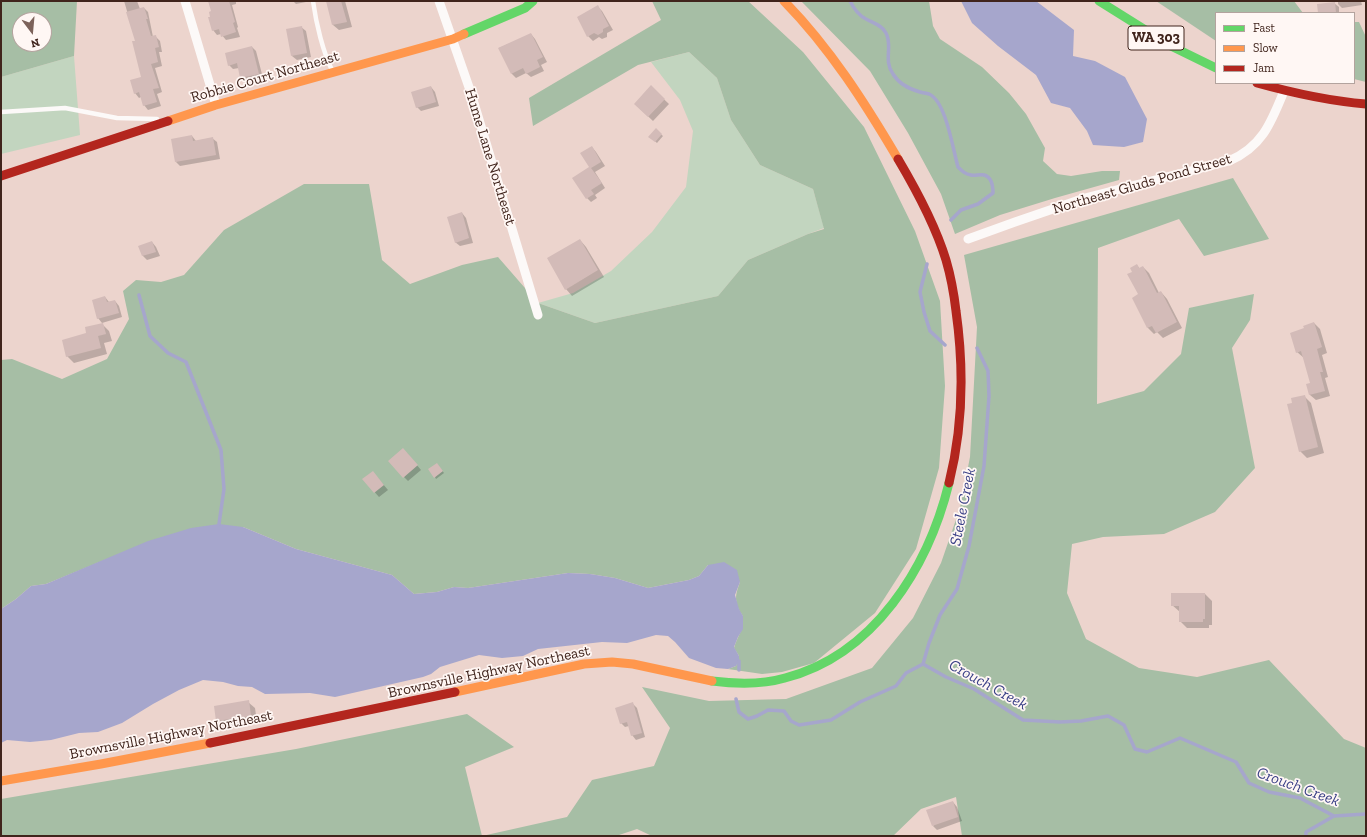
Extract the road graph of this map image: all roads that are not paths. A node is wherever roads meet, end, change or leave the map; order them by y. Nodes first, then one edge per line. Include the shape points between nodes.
1 (185, 1) edge
2 (313, 1) edge
3 (439, 1) edge
4 (533, 1) edge
5 (784, 1) edge
6 (1099, 1) edge
7 (452, 39) junction
8 (1215, 68) edge
9 (333, 72) junction
10 (1260, 84) edge
11 (1284, 91) junction
12 (1366, 104) edge
13 (216, 105) junction
14 (1, 112) edge
15 (173, 119) junction
16 (1, 176) edge
17 (968, 240) dead end
18 (538, 315) dead end
19 (1, 781) edge

1 - 13 street
2 - 9 lane via 328,63
3 - 7 street, Hume Lane Northeast
4 - 7 main road, Robbie Court Northeast via 525,8
5 - 19 main road, Brownsville Highway Northeast via 836,61 920,198 946,260 953,291 962,391 951,475 936,529 925,552 909,581 881,618 839,655 813,669 778,680 734,684 639,665 584,664 290,727
6 - 8 main road, WA 303 via 1159,41
7 - 9 main road, Robbie Court Northeast
7 - 18 street, Hume Lane Northeast via 471,93
9 - 13 main road, Robbie Court Northeast
10 - 11 main road
11 - 12 main road via 1337,102
11 - 17 street, Northeast Gluds Pond Street via 1275,115 1260,140 1250,150 1229,162 1085,198
13 - 15 main road, Robbie Court Northeast
14 - 15 lane via 65,108 117,118
15 - 16 main road, Robbie Court Northeast

